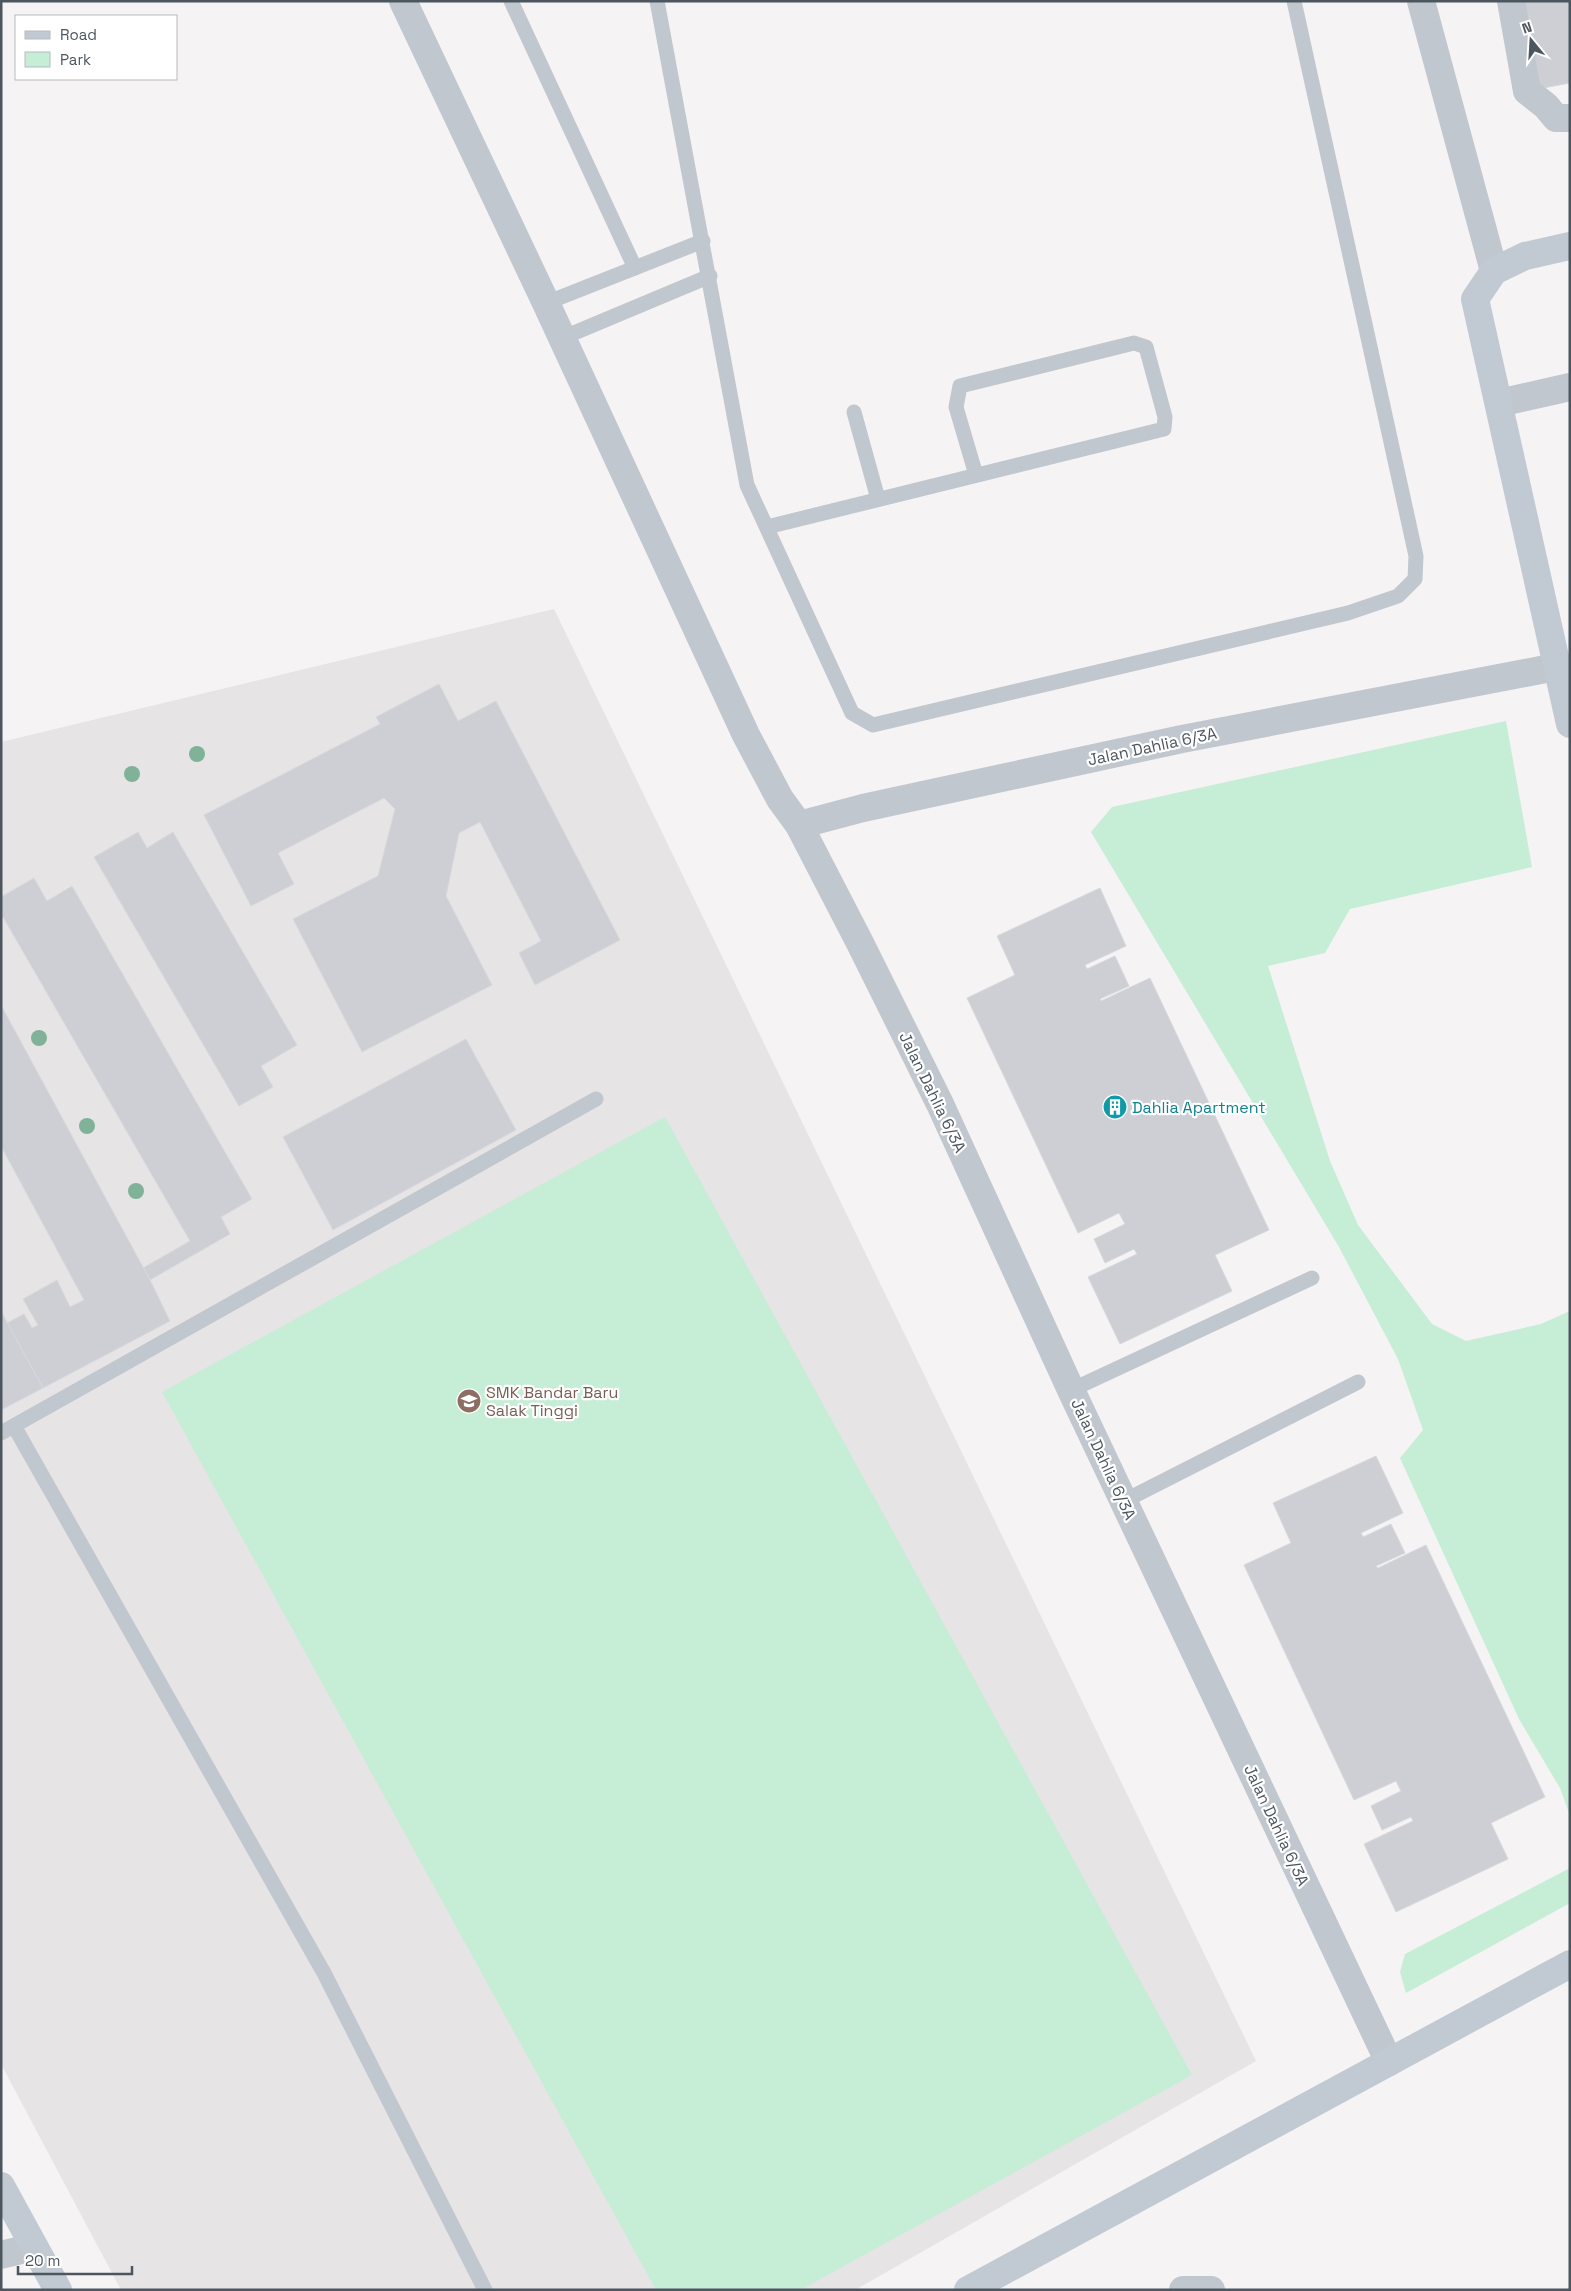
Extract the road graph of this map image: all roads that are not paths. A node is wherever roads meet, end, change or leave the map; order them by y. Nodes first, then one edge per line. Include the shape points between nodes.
1 (403, 1) edge
2 (511, 1) edge
3 (657, 1) edge
4 (1294, 1) edge
5 (1421, 1) edge
6 (1511, 1) edge
7 (1570, 118) edge
8 (703, 241) junction
9 (1570, 246) edge
10 (635, 268) junction
11 (1494, 271) junction
12 (710, 276) junction
13 (546, 303) junction
14 (562, 338) junction
15 (1570, 387) edge
16 (1499, 403) junction
17 (854, 412) dead end
18 (976, 476) junction
19 (878, 500) junction
20 (767, 527) junction
21 (1556, 667) junction
22 (1570, 724) edge
23 (799, 825) junction
24 (596, 1099) dead end
25 (1312, 1278) dead end
26 (1358, 1382) dead end
27 (1071, 1390) junction
28 (7, 1429) edge
29 (1124, 1501) junction
30 (1570, 1964) edge
31 (1389, 2062) junction
32 (1, 2186) edge
33 (34, 2247) junction
34 (1, 2255) edge
35 (58, 2290) edge
36 (485, 2290) edge
37 (968, 2290) edge
38 (1182, 2290) edge
39 (1212, 2290) edge

1 - 13 street
2 - 10 lane
3 - 8 lane
4 - 20 lane via 1416,556 1415,579 1398,596 1348,613 873,725 852,713
5 - 11 street
6 - 7 street via 1527,91 1556,118
8 - 10 lane
8 - 12 lane
9 - 11 street via 1525,256
10 - 13 lane
11 - 16 street via 1475,299
12 - 14 lane
12 - 20 lane via 747,485
13 - 14 street
14 - 23 street via 746,735 780,799
15 - 16 street
16 - 21 street
17 - 19 lane
18 - 18 lane via 1164,429 1165,418 1146,347 1134,342 960,386 956,407
18 - 19 lane
19 - 20 lane
21 - 22 street
21 - 23 street, Jalan Dahlia 6/3A via 1182,739 863,808
23 - 27 street, Jalan Dahlia 6/3A via 940,1104
24 - 28 lane
25 - 27 lane
26 - 29 lane
27 - 29 street, Jalan Dahlia 6/3A
28 - 36 lane via 324,1973
29 - 31 street, Jalan Dahlia 6/3A
30 - 31 street
31 - 37 street
32 - 33 street
33 - 34 street
33 - 35 street
38 - 39 street

